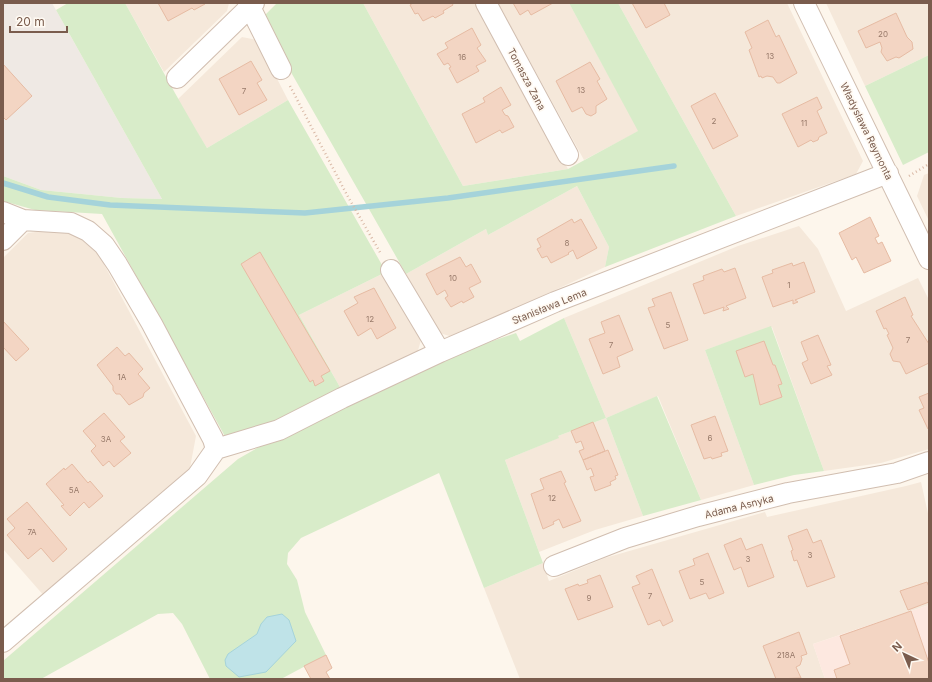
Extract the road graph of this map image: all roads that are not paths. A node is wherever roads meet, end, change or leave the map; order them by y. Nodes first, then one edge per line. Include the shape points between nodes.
1 (486, 3) edge
2 (804, 3) edge
3 (251, 4) edge
4 (281, 69) road end
5 (177, 78) dead end
6 (568, 155) dead end
7 (888, 173) junction
8 (3, 212) edge
9 (23, 220) junction
10 (3, 240) edge
11 (929, 259) edge
12 (391, 270) road end
13 (440, 352) junction
14 (216, 449) junction
15 (929, 462) edge
16 (554, 566) dead end
17 (3, 642) edge

1 - 6 street, Tomasza Zana
2 - 7 street, Władysława Reymonta
3 - 4 street
3 - 5 street
7 - 11 street, Władysława Reymonta
7 - 13 street, Stanisława Lema via 555,302
8 - 9 street
9 - 10 street
9 - 14 street via 71,223 88,231 104,245 118,264 152,324
12 - 13 street
13 - 14 street, Stanisława Lema via 279,430
14 - 17 street via 197,476
15 - 16 street, Adama Asnyka via 897,473 788,494 698,516 625,538

